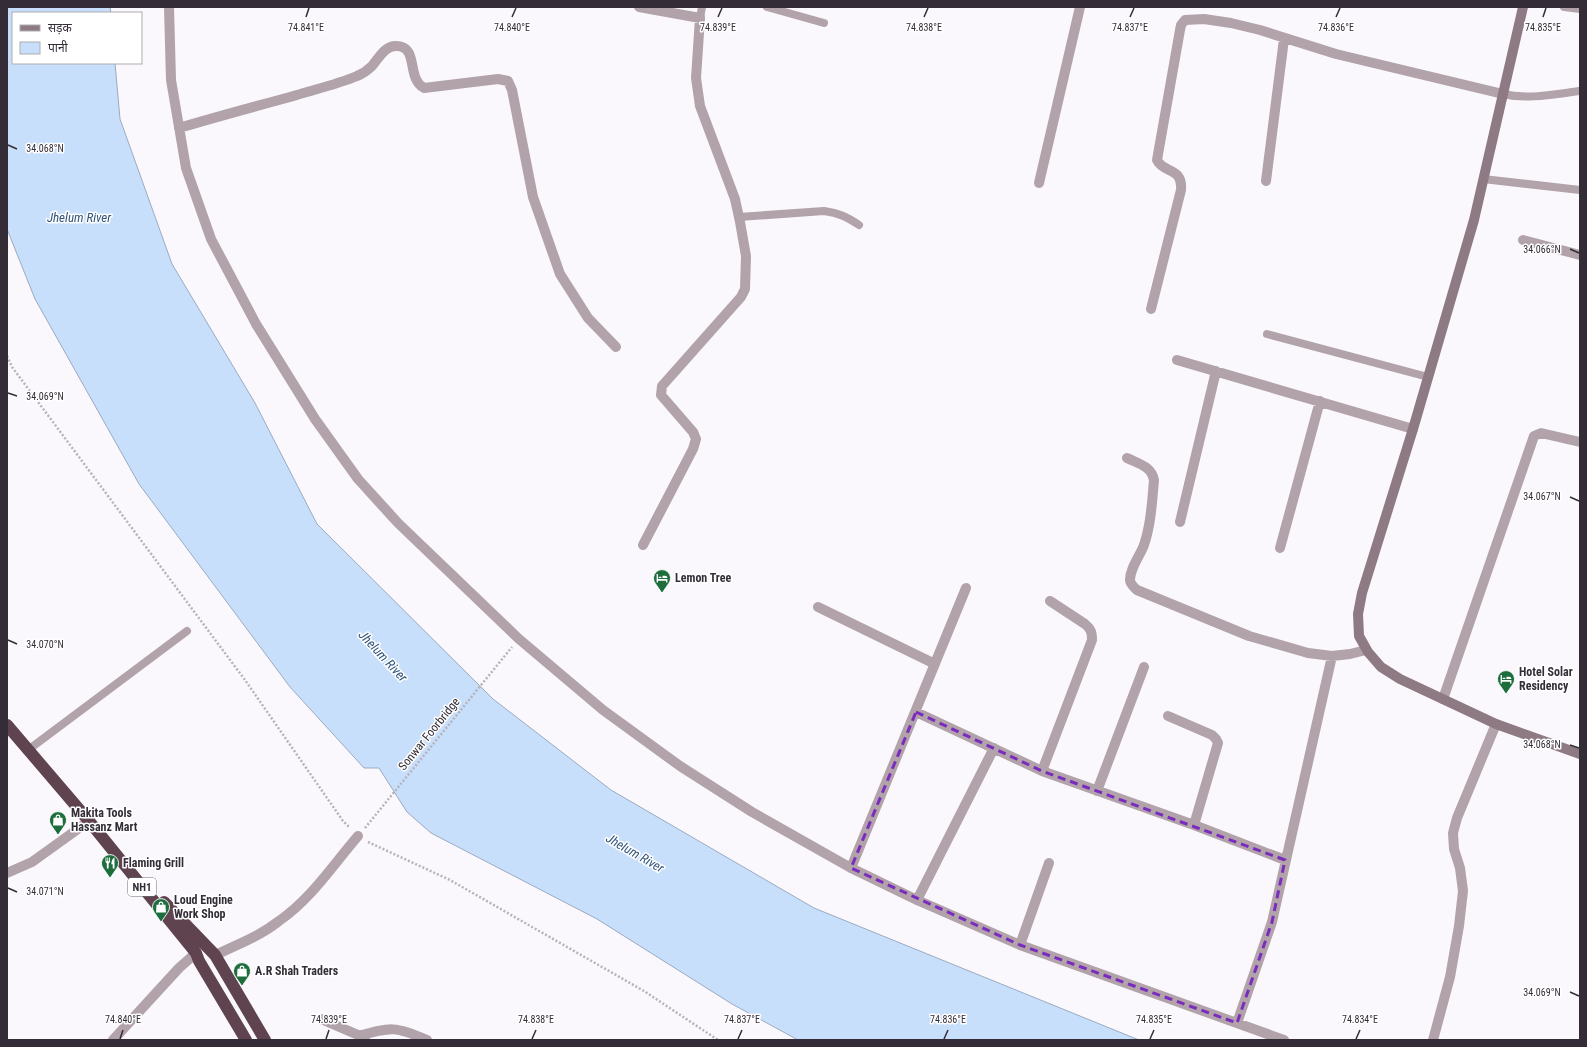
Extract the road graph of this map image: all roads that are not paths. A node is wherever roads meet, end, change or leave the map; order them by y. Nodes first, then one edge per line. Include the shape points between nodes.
1 (169, 7) edge
2 (639, 7) edge
3 (702, 7) edge
4 (766, 7) edge
5 (1080, 7) edge
6 (1523, 7) edge
7 (1564, 7) edge
8 (1580, 9) edge
9 (700, 18) junction
10 (824, 23) dead end
11 (1284, 39) junction
12 (1580, 91) edge
13 (1503, 94) junction
14 (179, 128) junction
15 (1483, 179) junction
16 (1266, 181) dead end
17 (1040, 183) dead end
18 (1580, 190) edge
19 (739, 217) junction
20 (859, 225) dead end
21 (1523, 240) dead end
22 (1580, 255) edge
23 (1151, 309) dead end
24 (1267, 334) dead end
25 (616, 347) dead end
26 (1177, 360) dead end
27 (1216, 371) junction
28 (1428, 377) junction
29 (1320, 401) junction
30 (1413, 429) junction
31 (1580, 442) edge
32 (1127, 458) dead end
33 (1180, 522) dead end
34 (643, 545) dead end
35 (1280, 548) dead end
36 (966, 588) dead end
37 (1050, 601) dead end
38 (818, 607) dead end
39 (186, 631) dead end
40 (1366, 650) junction
41 (1332, 656) junction
42 (935, 664) junction
43 (1144, 667) dead end
44 (1443, 699) junction
45 (916, 712) junction
46 (1168, 716) dead end
47 (1496, 724) junction
48 (7, 725) edge
49 (994, 748) junction
50 (28, 750) junction
51 (1580, 754) edge
52 (1042, 771) junction
53 (1097, 791) junction
54 (89, 821) junction
55 (1194, 825) junction
56 (358, 836) road end
57 (1285, 860) junction
58 (1049, 863) dead end
59 (851, 868) junction
60 (7, 873) edge
61 (917, 900) junction
62 (1020, 945) junction
63 (196, 953) junction
64 (215, 956) junction
65 (321, 1019) dead end
66 (1237, 1023) junction
67 (358, 1036) junction
68 (113, 1040) edge
69 (246, 1040) edge
70 (265, 1040) edge
71 (368, 1040) edge
72 (427, 1040) edge
73 (1284, 1040) edge
74 (1433, 1040) edge

1 - 14 street via 170,80
2 - 9 street
3 - 9 lane
4 - 10 lane
5 - 17 street
6 - 13 main road
7 - 8 lane
9 - 19 street via 696,78 700,106
11 - 13 street
11 - 16 street
11 - 23 street via 1231,23 1192,19 1184,20 1181,24 1157,160 1159,164 1179,176 1181,184
12 - 13 lane via 1527,96
13 - 15 main road
14 - 25 street via 357,76 371,67 385,50 391,47 398,46 410,54 416,80 424,88 498,79 508,81 534,197 560,274 588,318
14 - 59 street via 186,168 211,239 256,324 315,419 358,479 404,529 519,639 603,710 680,766 752,812
15 - 18 lane
15 - 28 main road via 1474,220
19 - 20 lane via 824,211 848,217
19 - 34 street via 746,256 744,289 741,297 660,390 662,397 696,438 693,449
21 - 22 street
24 - 28 lane
26 - 27 street
27 - 29 street
27 - 33 street
28 - 30 main road
29 - 30 street
29 - 35 street
30 - 40 main road via 1362,594 1358,614 1359,636
31 - 44 street via 1541,433 1534,436
32 - 41 street via 1150,469 1154,480 1149,526 1130,580 1132,586 1249,636 1308,653
36 - 42 street
37 - 52 street via 1090,628 1092,640
38 - 42 street
39 - 50 lane
40 - 41 street
40 - 44 main road via 1381,667
41 - 57 street
42 - 45 street
43 - 53 street
44 - 47 main road
45 - 49 street
45 - 59 street
46 - 55 street via 1212,736 1218,743
47 - 51 main road
47 - 74 street via 1453,833 1463,891 1461,912 1450,977
48 - 50 highway, NH1
49 - 52 street
49 - 61 street
50 - 54 highway, NH1
52 - 53 street
53 - 55 street
54 - 60 street via 32,862
54 - 63 highway, NH1
54 - 64 highway, NH1
55 - 57 street
56 - 64 street via 305,899 279,921
57 - 66 street via 1272,922
58 - 62 street
59 - 61 street
61 - 62 street
62 - 66 street
63 - 68 street via 169,978
63 - 69 highway, NH1
64 - 70 highway, NH1
65 - 67 street
66 - 73 street
67 - 71 street
67 - 72 street via 383,1029 397,1029

